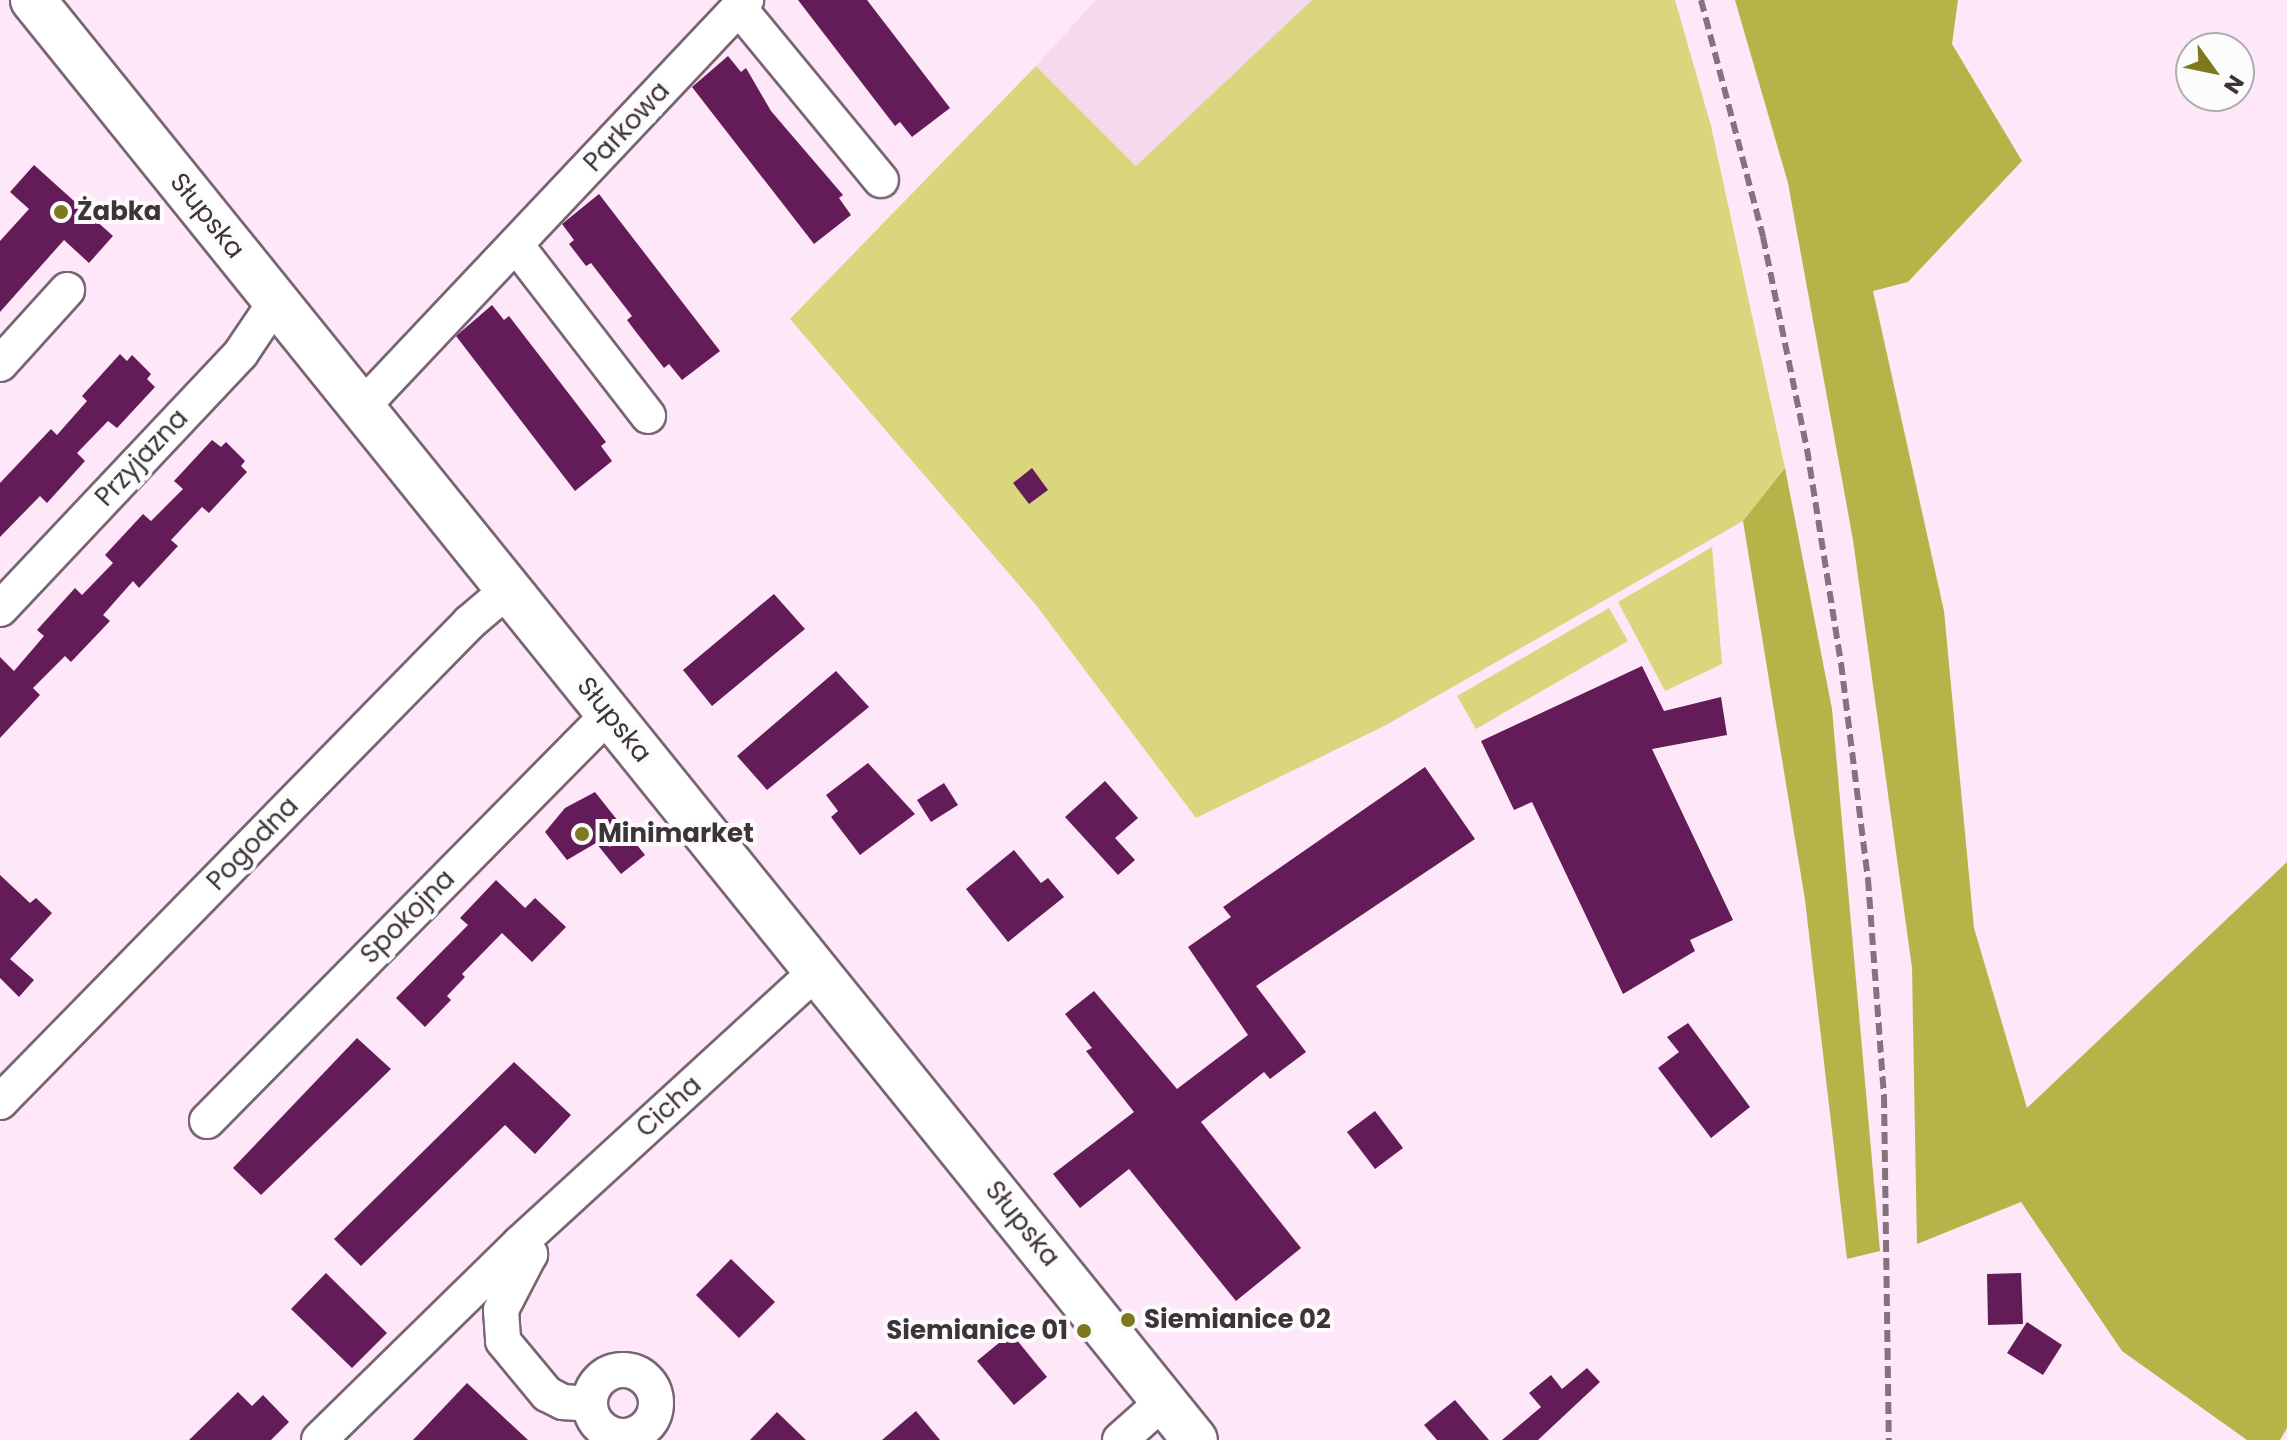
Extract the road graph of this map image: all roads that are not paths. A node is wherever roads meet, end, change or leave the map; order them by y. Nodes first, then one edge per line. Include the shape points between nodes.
1 (33, 0) edge
2 (742, 4) edge
3 (881, 180) dead end
4 (516, 245) junction
5 (67, 290) dead end
6 (276, 301) junction
7 (0, 364) edge
8 (362, 407) junction
9 (648, 416) dead end
10 (509, 589) junction
11 (0, 609) edge
12 (609, 714) junction
13 (817, 971) junction
14 (0, 1102) edge
15 (207, 1121) dead end
16 (520, 1243) junction
17 (1164, 1401) junction
18 (590, 1404) dead end
19 (319, 1440) edge
20 (1120, 1440) edge
21 (1195, 1440) edge

1 - 6 main road, Słupska
2 - 3 street, Parkowa
2 - 4 street, Parkowa
4 - 8 street, Parkowa
4 - 9 street
5 - 7 street
6 - 8 main road, Słupska
6 - 11 street, Przyjazna via 241,353
8 - 10 main road, Słupska
10 - 12 main road, Słupska
10 - 14 street, Pogodna via 470,622
12 - 13 main road, Słupska
12 - 15 street, Spokojna
13 - 16 street, Cicha
13 - 17 main road, Słupska
16 - 18 street via 530,1254 501,1310 503,1341 547,1394
16 - 19 street, Cicha
17 - 20 street
17 - 21 main road, Słupska

